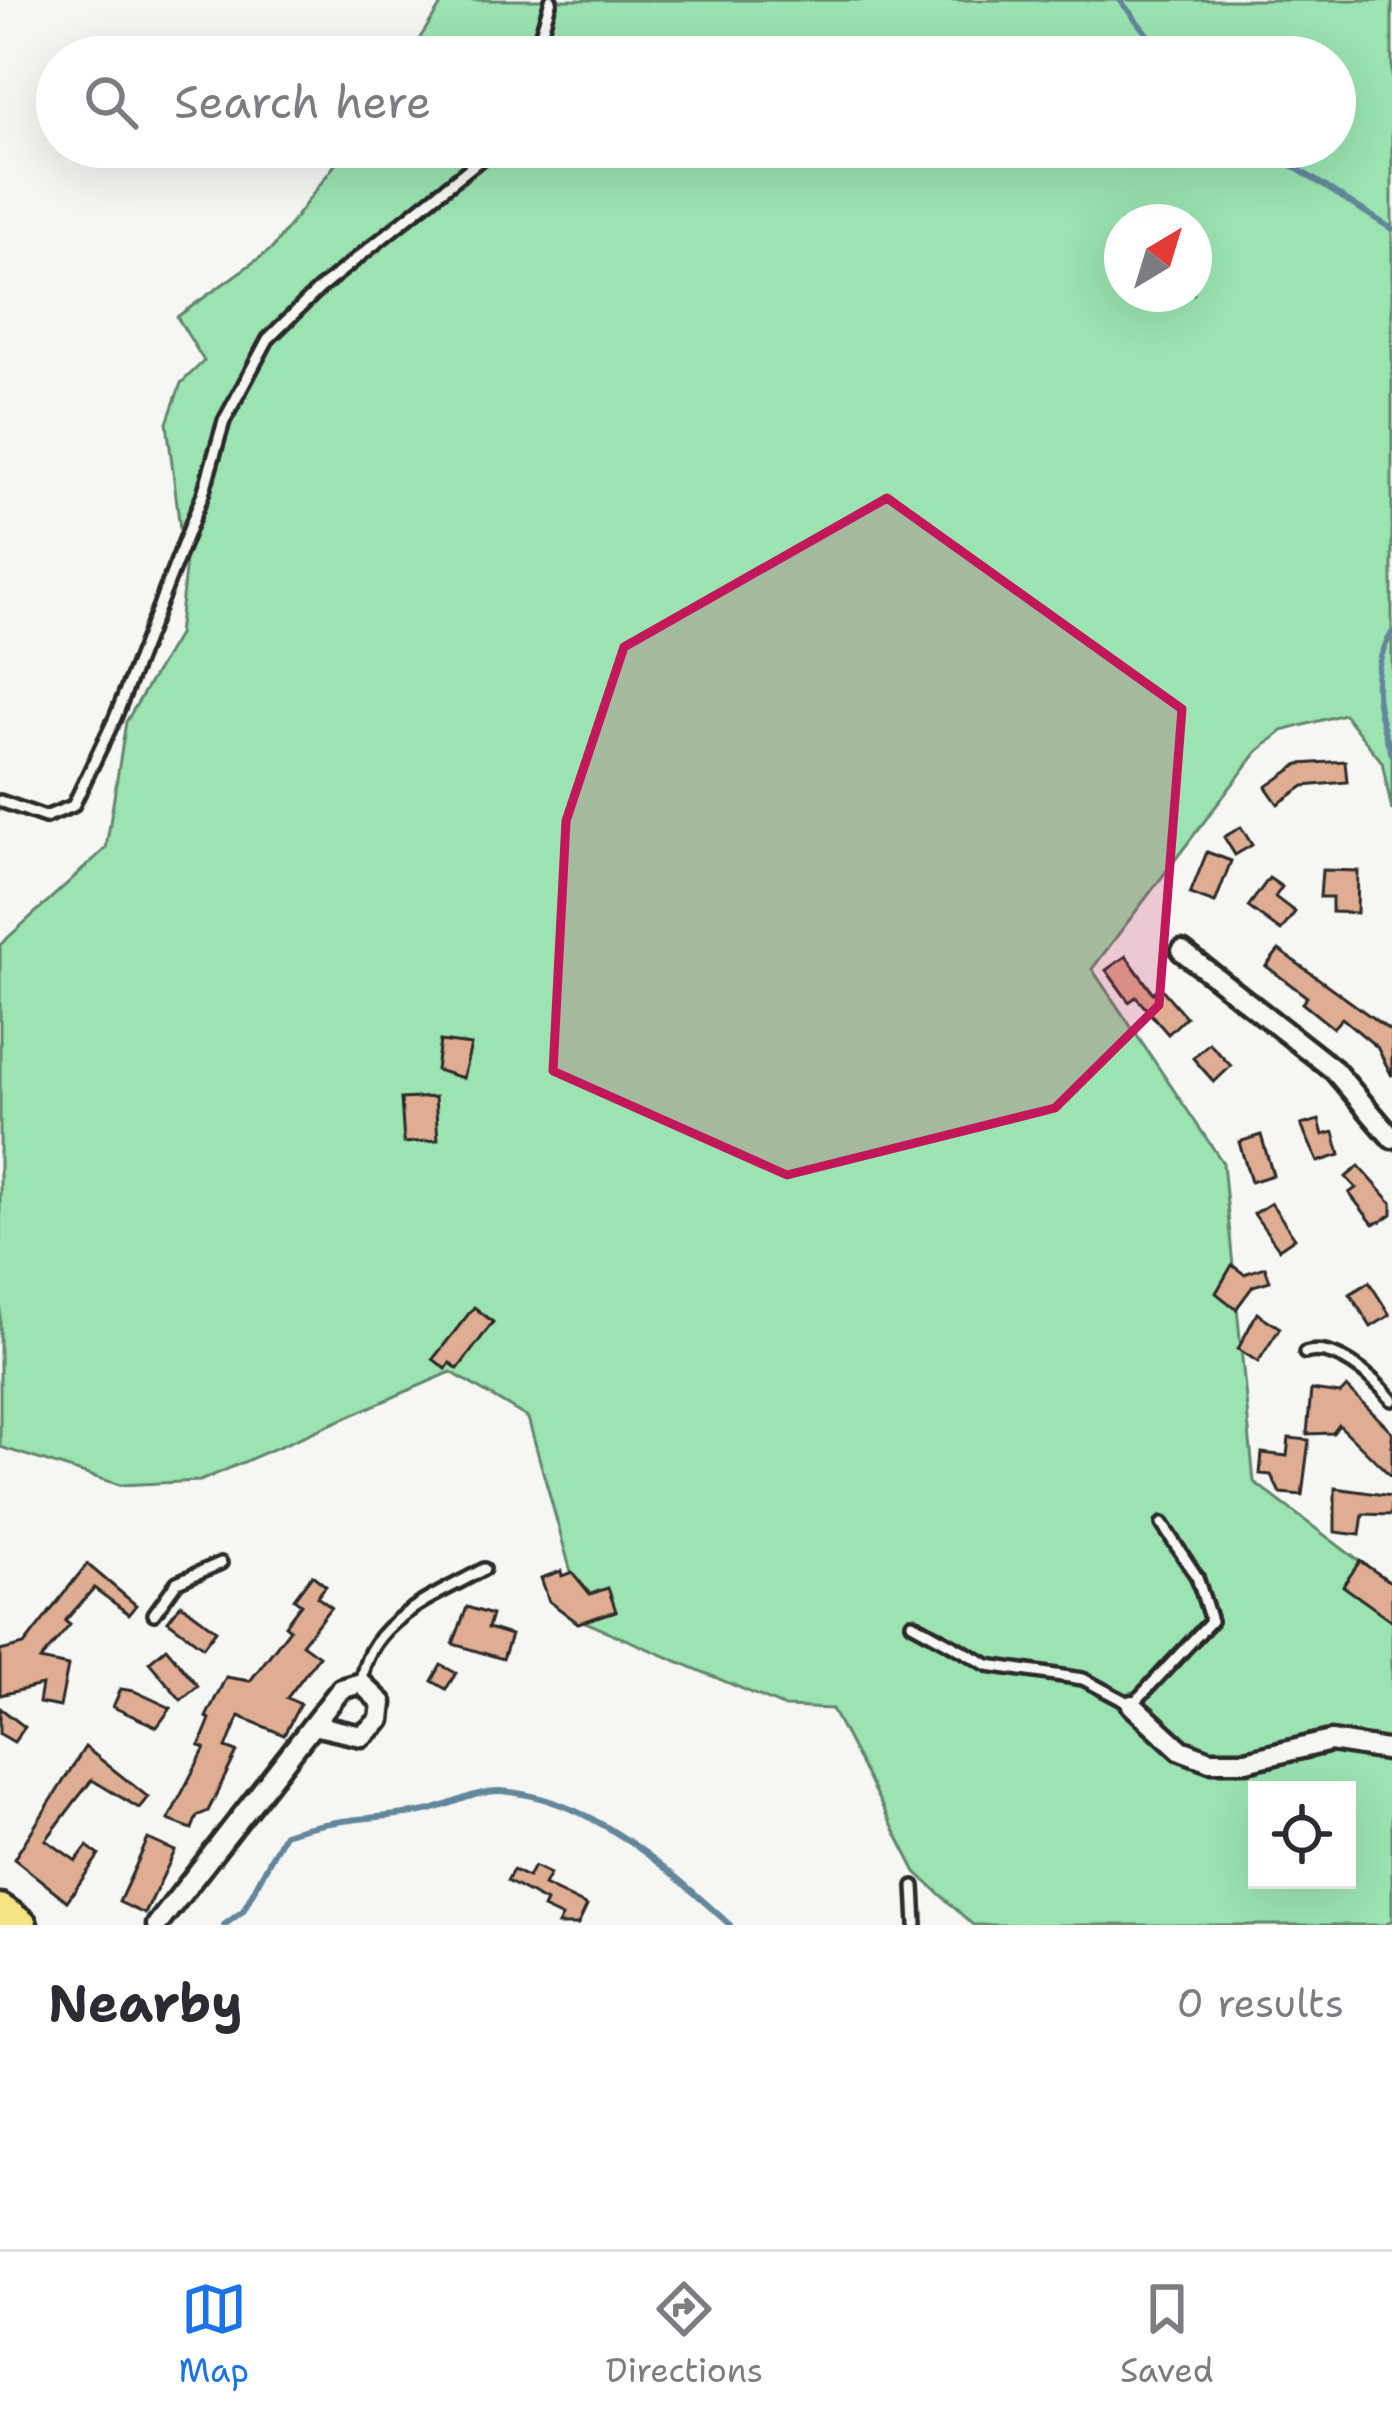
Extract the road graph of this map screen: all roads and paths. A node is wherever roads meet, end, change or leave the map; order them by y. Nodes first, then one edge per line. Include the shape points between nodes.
1 (551, 0) edge
2 (540, 36) edge
3 (470, 168) edge
4 (0, 801) edge
5 (1182, 951) dead end
6 (1392, 1138) edge
7 (1305, 1353) dead end
8 (1392, 1400) edge
9 (1162, 1524) dead end
10 (221, 1562) dead end
11 (484, 1569) dead end
12 (154, 1614) dead end
13 (913, 1624) dead end
14 (361, 1683) junction
15 (1132, 1706) junction
16 (313, 1725) junction
17 (1392, 1751) edge
18 (914, 1886) dead end
19 (0, 1910) edge
20 (21, 1925) edge
21 (157, 1925) edge
22 (916, 1925) edge

1 - 2 lane
3 - 4 lane via 268,339 224,421 203,494 73,806 45,817
5 - 6 street via 1334,1070
7 - 8 lane via 1324,1350
9 - 15 lane via 1197,1577 1211,1621
10 - 12 lane via 177,1582
11 - 14 lane via 374,1641
13 - 15 lane via 988,1665 1083,1678
14 - 16 street via 340,1689
14 - 16 street via 382,1703 373,1730 349,1737
15 - 17 street via 1181,1750 1210,1761 1331,1741
16 - 21 street
18 - 22 lane
19 - 20 main road

